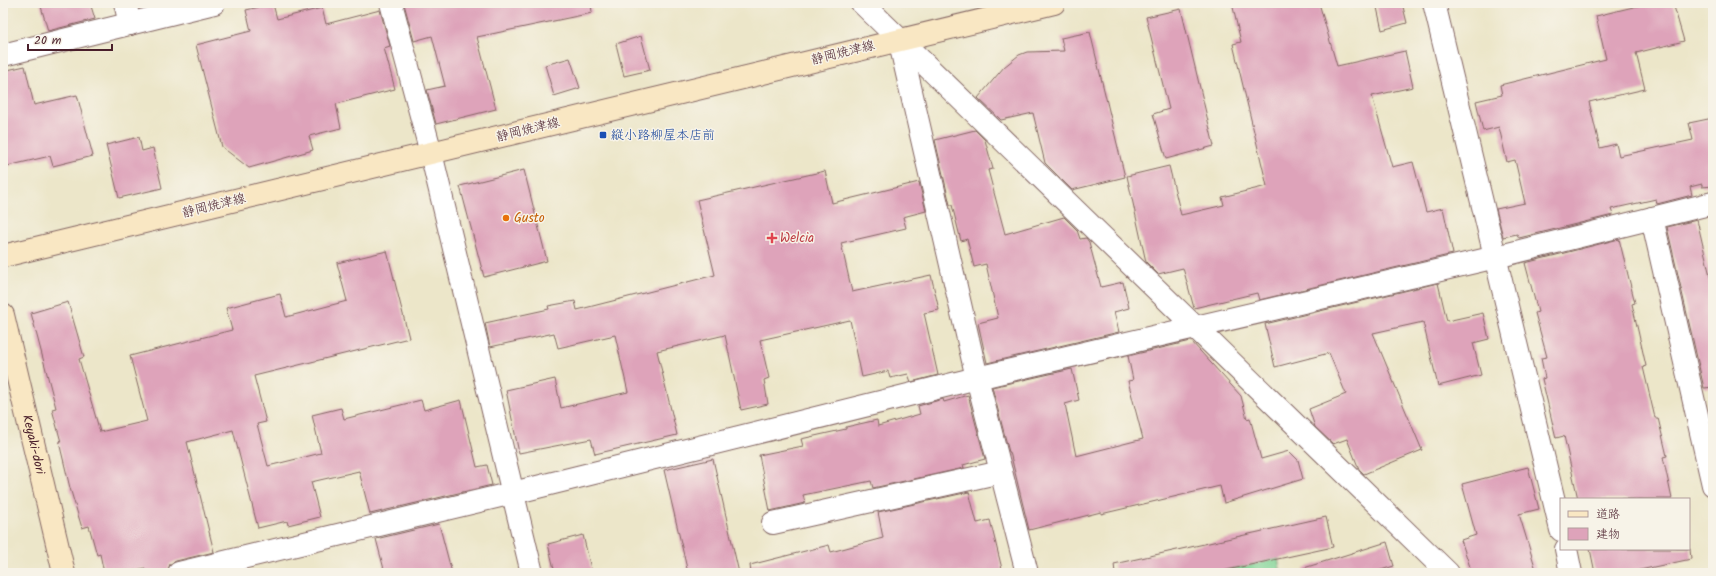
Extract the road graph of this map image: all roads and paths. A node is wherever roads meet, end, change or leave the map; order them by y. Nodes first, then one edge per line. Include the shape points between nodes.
1 (125, 3) edge
2 (214, 3) edge
3 (391, 3) edge
4 (862, 3) edge
5 (1054, 3) edge
6 (1434, 3) edge
7 (130, 24) junction
8 (899, 39) junction
9 (3, 55) edge
10 (431, 153) junction
11 (1713, 203) edge
12 (1652, 218) junction
13 (3, 256) edge
14 (1496, 257) junction
15 (3, 315) edge
16 (1194, 327) junction
17 (977, 378) junction
18 (1001, 472) junction
19 (1713, 485) edge
20 (513, 493) junction
21 (773, 523) dead end
22 (1560, 526) edge
23 (1566, 550) edge
24 (64, 573) edge
25 (179, 573) edge
26 (532, 573) edge
27 (1027, 573) edge
28 (1448, 573) edge
29 (1571, 573) edge

1 - 7 street
2 - 7 street
3 - 10 street
4 - 8 street
5 - 8 main road, 静岡焼津線
6 - 14 street
7 - 9 street
8 - 10 main road, 静岡焼津線
8 - 16 street
8 - 17 street
10 - 13 main road, 静岡焼津線
10 - 20 street
11 - 12 street
12 - 14 street
12 - 19 street
14 - 16 street
14 - 22 street
15 - 24 main road, Keyaki-dori
16 - 17 street
16 - 28 street
17 - 18 street
17 - 20 street
18 - 21 street
18 - 27 street
20 - 25 street
20 - 26 street
23 - 29 street

